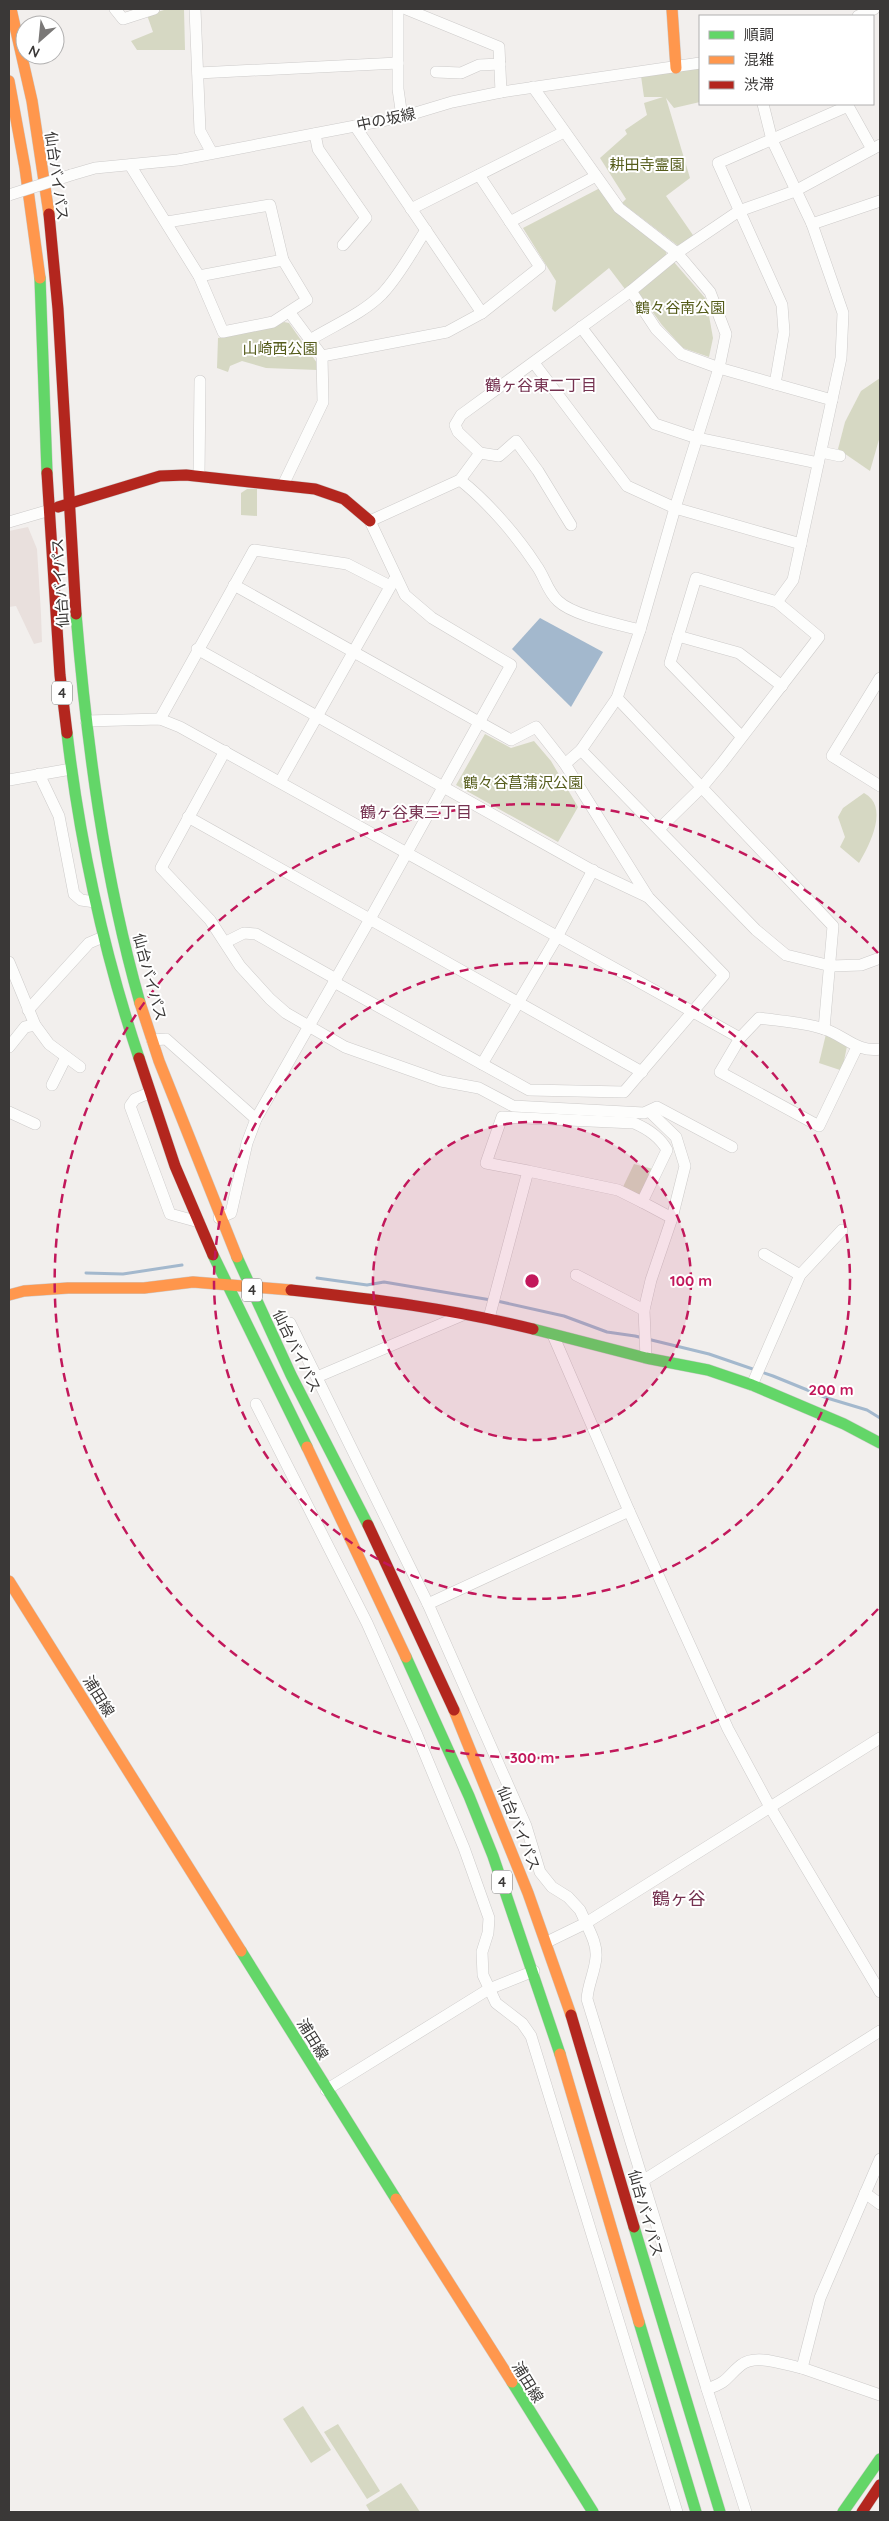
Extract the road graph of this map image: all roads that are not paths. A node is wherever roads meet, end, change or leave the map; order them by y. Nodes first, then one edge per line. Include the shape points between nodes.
1 (10, 9) edge
2 (115, 9) edge
3 (154, 9) edge
4 (196, 9) edge
5 (398, 9) edge
6 (406, 9) edge
7 (672, 9) edge
8 (874, 9) edge
9 (860, 15) edge
10 (398, 62) junction
11 (699, 63) edge
12 (500, 64) junction
13 (676, 68) junction
14 (436, 72) dead end
15 (198, 73) junction
16 (9, 81) edge
17 (533, 88) junction
18 (500, 92) junction
19 (763, 105) edge
20 (402, 117) junction
21 (355, 126) junction
22 (564, 132) junction
23 (315, 134) junction
24 (772, 140) junction
25 (876, 147) edge
26 (212, 154) junction
27 (130, 165) junction
28 (479, 175) junction
29 (596, 176) junction
30 (795, 191) junction
31 (9, 196) edge
32 (880, 200) edge
33 (411, 209) junction
34 (739, 211) junction
35 (167, 222) junction
36 (510, 222) junction
37 (812, 224) junction
38 (426, 230) junction
39 (343, 245) dead end
40 (677, 252) junction
41 (283, 260) junction
42 (199, 276) junction
43 (631, 291) junction
44 (290, 313) junction
45 (482, 313) junction
46 (581, 327) junction
47 (310, 340) junction
48 (322, 356) junction
49 (534, 363) junction
50 (719, 368) junction
51 (200, 381) dead end
52 (775, 384) junction
53 (832, 400) junction
54 (697, 438) junction
55 (480, 453) junction
56 (840, 456) dead end
57 (820, 458) junction
58 (199, 476) junction
59 (460, 480) junction
60 (284, 484) junction
61 (70, 502) junction
62 (675, 508) junction
63 (50, 510) junction
64 (370, 521) junction
65 (9, 522) edge
66 (570, 524) dead end
67 (801, 544) junction
68 (394, 581) junction
69 (234, 585) junction
70 (777, 602) junction
71 (640, 630) junction
72 (678, 636) junction
73 (197, 649) junction
74 (354, 652) junction
75 (880, 678) edge
76 (782, 686) junction
77 (617, 698) junction
78 (318, 716) junction
79 (160, 719) junction
80 (86, 721) junction
81 (479, 722) junction
82 (742, 737) junction
83 (581, 750) junction
84 (225, 751) junction
85 (564, 764) junction
86 (71, 768) junction
87 (39, 774) junction
88 (9, 780) edge
89 (280, 782) junction
90 (444, 786) junction
91 (703, 786) junction
92 (880, 786) edge
93 (188, 817) junction
94 (660, 828) junction
95 (407, 852) junction
96 (593, 870) junction
97 (648, 897) junction
98 (95, 902) junction
99 (370, 919) junction
100 (103, 937) junction
101 (557, 937) junction
102 (226, 942) junction
103 (880, 958) edge
104 (9, 962) edge
105 (831, 966) junction
106 (335, 980) junction
107 (12, 984) edge
108 (517, 1002) junction
109 (28, 1010) junction
110 (693, 1013) junction
111 (35, 1025) junction
112 (309, 1026) junction
113 (824, 1029) junction
114 (740, 1038) junction
115 (152, 1040) junction
116 (9, 1047) edge
117 (857, 1047) junction
118 (880, 1049) edge
119 (66, 1057) junction
120 (482, 1064) junction
121 (80, 1067) dead end
122 (642, 1072) junction
123 (52, 1085) dead end
124 (149, 1093) junction
125 (9, 1112) edge
126 (650, 1112) junction
127 (30, 1119) dead end
128 (256, 1119) junction
129 (732, 1147) dead end
130 (528, 1171) junction
131 (642, 1202) junction
132 (219, 1218) junction
133 (672, 1218) junction
134 (199, 1222) junction
135 (842, 1230) dead end
136 (764, 1254) dead end
137 (576, 1275) dead end
138 (800, 1275) junction
139 (226, 1283) junction
140 (250, 1285) junction
141 (9, 1295) edge
142 (644, 1310) junction
143 (467, 1314) junction
144 (489, 1318) junction
145 (290, 1324) dead end
146 (553, 1335) junction
147 (646, 1358) junction
148 (756, 1376) junction
149 (317, 1377) junction
150 (256, 1404) dead end
151 (880, 1443) edge
152 (629, 1511) junction
153 (398, 1540) junction
154 (379, 1548) junction
155 (9, 1582) edge
156 (428, 1604) junction
157 (880, 1738) edge
158 (770, 1807) junction
159 (586, 1923) junction
160 (547, 1942) junction
161 (534, 1971) junction
162 (489, 1989) junction
163 (880, 1992) edge
164 (880, 2032) edge
165 (326, 2090) junction
166 (880, 2159) edge
167 (644, 2180) junction
168 (865, 2193) junction
169 (880, 2204) edge
170 (802, 2368) junction
171 (707, 2389) junction
172 (880, 2395) edge
173 (880, 2459) edge
174 (880, 2484) edge
175 (593, 2512) edge
176 (677, 2512) edge
177 (696, 2512) edge
178 (720, 2512) edge
179 (746, 2512) edge
180 (843, 2512) edge
181 (862, 2512) edge

1 - 61 main road, 仙台バイパス / 4 via 32,102 47,202
2 - 3 street via 123,19
4 - 15 street
5 - 10 street
6 - 12 street via 499,47
7 - 13 main road
8 - 9 street
10 - 15 street
10 - 20 street
11 - 13 street, 中の坂線
12 - 14 street via 479,65 461,73
12 - 18 street
13 - 17 street, 中の坂線
15 - 26 street via 200,132
16 - 63 main road, 仙台バイパス / 4 via 40,280
17 - 18 street, 中の坂線
17 - 22 street
18 - 20 street, 中の坂線
19 - 24 street
20 - 21 street, 中の坂線
21 - 23 street, 中の坂線
21 - 33 street
22 - 28 street
22 - 29 street
23 - 26 street, 中の坂線
23 - 39 street via 318,149 366,218
24 - 25 street via 848,106
24 - 30 street
24 - 34 street via 718,163
25 - 30 street
26 - 27 street, 中の坂線
27 - 31 street, 中の坂線, bridge via 95,168
27 - 35 street
28 - 33 street
28 - 36 street
29 - 36 street
29 - 40 street via 619,208
30 - 34 street
30 - 37 street
32 - 37 street
33 - 38 street
34 - 40 street
34 - 52 street via 782,305 784,332
35 - 41 street via 270,205
35 - 42 street
36 - 45 street via 540,267
37 - 53 street via 843,313 841,358
38 - 45 street
38 - 47 street via 394,280 381,294 366,307
40 - 43 street
40 - 50 street via 710,292 726,334
41 - 42 street
41 - 44 street via 307,300
42 - 44 street via 223,332 274,322
43 - 46 street
43 - 50 street via 656,329 681,354
44 - 47 street
45 - 48 street via 447,332
46 - 49 street
46 - 54 street via 655,424
47 - 48 street
48 - 60 street via 323,402
49 - 55 street via 461,415 456,425 458,432
49 - 62 street via 628,486
50 - 52 street
50 - 54 street
51 - 58 street
52 - 53 street
53 - 57 street
54 - 57 street
54 - 62 street
55 - 59 street
55 - 66 street via 499,456 516,440
56 - 57 street
57 - 67 street
58 - 60 main road
58 - 61 main road via 160,476
59 - 64 street
59 - 71 street via 479,495 537,566 549,592 559,602 577,611
60 - 64 main road via 315,488 344,499
61 - 63 main road
61 - 80 main road, 仙台バイパス / 4
62 - 67 street
62 - 71 street
63 - 65 street
63 - 86 main road, 仙台バイパス / 4 via 60,675
64 - 68 street
67 - 70 street via 793,580
68 - 69 street via 347,564 254,550
68 - 74 street
68 - 81 street via 432,618 511,665
69 - 73 street
69 - 74 street
70 - 72 street via 696,578
70 - 76 street via 819,637
71 - 77 street
72 - 76 street via 740,653
72 - 82 street via 670,663
73 - 78 street
73 - 79 street
74 - 78 street
74 - 81 street
75 - 92 street via 832,756
76 - 82 street
77 - 83 street
77 - 91 street
78 - 89 street
78 - 90 street
79 - 80 street
79 - 84 street via 180,726
80 - 115 main road, 仙台バイパス / 4 via 109,866 139,1003
81 - 85 street via 511,740 536,727
81 - 90 street
82 - 91 street
83 - 85 street
83 - 94 street
84 - 89 street
84 - 93 street
85 - 97 street
86 - 87 street
86 - 98 main road, 仙台バイパス / 4
87 - 88 street
87 - 98 street via 59,816 74,894 81,900
89 - 95 street
90 - 95 street
90 - 96 street
91 - 94 street
91 - 105 street via 833,926
93 - 99 street
93 - 102 street via 161,868
94 - 105 street via 756,930 786,955
95 - 99 street
95 - 101 street
96 - 97 street
96 - 101 street
97 - 110 street via 724,975
98 - 100 main road, 仙台バイパス / 4
99 - 106 street
99 - 108 street
100 - 109 street via 89,943
100 - 124 main road, 仙台バイパス / 4
101 - 108 street
101 - 110 street
102 - 106 street via 244,933 256,934
102 - 112 street via 240,966 270,998 286,1013
103 - 105 street via 861,966
104 - 107 street
105 - 113 street
106 - 112 street
106 - 120 street
107 - 109 street
108 - 120 street
108 - 122 street
109 - 111 street
110 - 114 street
110 - 122 street
111 - 116 street via 25,1026
111 - 119 street via 49,1044
112 - 126 street via 345,1047 441,1081 479,1088 513,1106
112 - 128 street
113 - 114 street via 759,1018
113 - 117 street
114 - 117 street via 720,1072 819,1126
115 - 128 street via 166,1039
115 - 132 main road, 仙台バイパス / 4
117 - 118 street
119 - 121 street
119 - 123 street
120 - 122 street via 529,1090 624,1092
124 - 134 main road, 仙台バイパス / 4
124 - 134 street via 135,1099 130,1106 170,1214
125 - 127 street
126 - 129 street via 657,1107
126 - 133 street via 676,1137 685,1166
128 - 132 street via 231,1213
130 - 131 street via 618,1190
130 - 131 street via 486,1163 502,1117 634,1123 663,1142 666,1150
130 - 144 street
131 - 133 street
132 - 140 main road, 仙台バイパス / 4
133 - 142 street
134 - 139 main road, 仙台バイパス / 4
135 - 138 street
136 - 138 street
137 - 142 street via 593,1290
138 - 148 street
139 - 140 main road
139 - 141 main road via 68,1288
139 - 161 main road, 仙台バイパス / 4 via 364,1567 469,1796
140 - 143 main road via 397,1302
140 - 154 main road, 仙台バイパス / 4
142 - 147 street
143 - 144 main road
143 - 149 street
144 - 146 main road
145 - 149 street
146 - 147 main road
146 - 152 street
147 - 148 main road
148 - 151 main road
149 - 153 street
150 - 162 street via 367,1623 464,1848 489,1918 481,1965
152 - 156 street
152 - 158 street via 728,1729
153 - 154 street
153 - 156 street
154 - 160 main road, 仙台バイパス / 4 via 459,1720 502,1821
155 - 165 main road, 浦田線
156 - 159 street via 526,1826 540,1872 552,1887 580,1910
157 - 158 street
158 - 159 street
158 - 163 street
159 - 160 street
159 - 167 street via 595,1943 596,1956 588,1985 588,2000
160 - 178 main road, 仙台バイパス / 4
161 - 162 street
161 - 177 main road, 仙台バイパス / 4
162 - 165 street
162 - 176 street via 496,2003 522,2023 532,2036
164 - 167 street
165 - 175 main road, 浦田線
166 - 168 street
167 - 171 street
168 - 169 street
168 - 170 street via 820,2298
170 - 171 street via 752,2360 742,2364 727,2381
170 - 172 street
171 - 179 street
173 - 180 main road
174 - 181 main road

